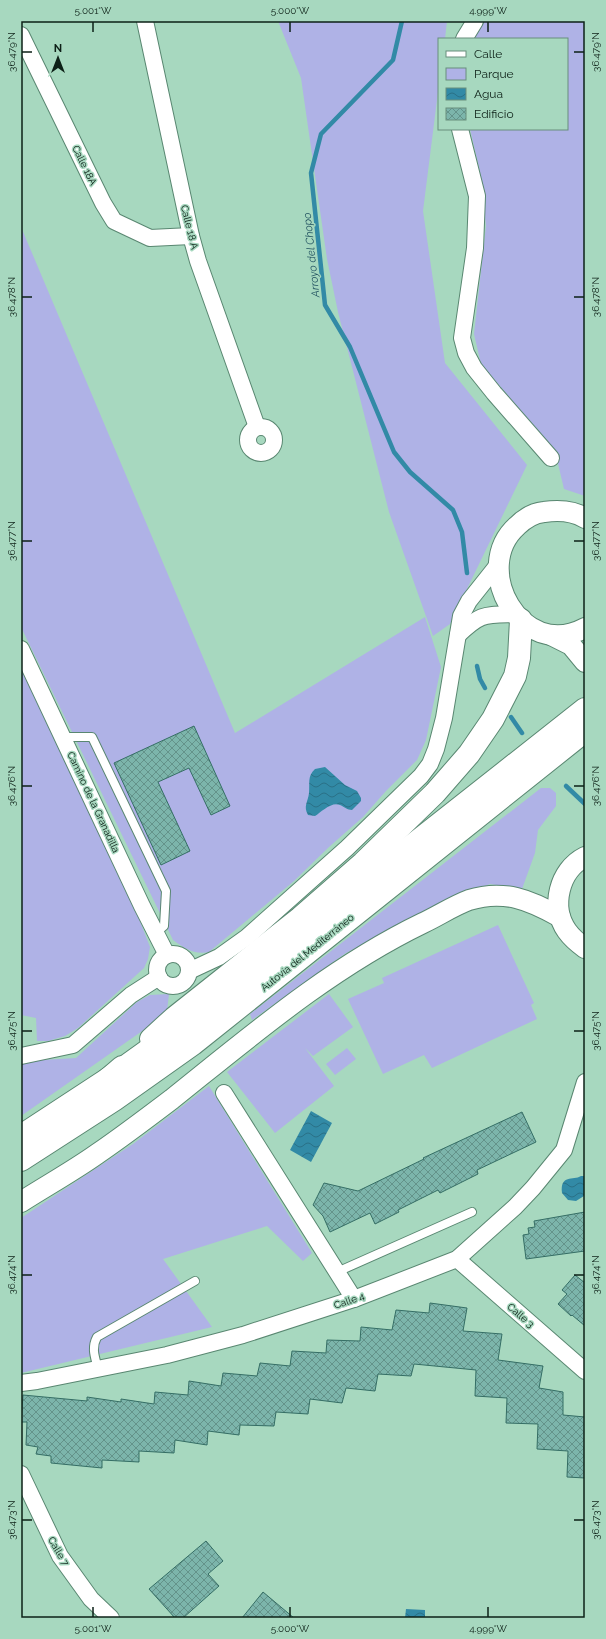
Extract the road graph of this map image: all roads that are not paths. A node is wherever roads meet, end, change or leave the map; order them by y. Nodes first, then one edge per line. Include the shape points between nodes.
1 (145, 21) edge
2 (475, 21) edge
3 (21, 35) edge
4 (465, 38) edge
5 (460, 130) edge
6 (191, 236) junction
7 (257, 427) dead end
8 (551, 458) dead end
9 (585, 518) edge
10 (500, 562) junction
11 (518, 617) junction
12 (585, 628) edge
13 (552, 635) junction
14 (458, 636) junction
15 (21, 649) edge
16 (585, 662) edge
17 (585, 709) edge
18 (585, 731) edge
19 (63, 736) junction
20 (560, 740) junction
21 (585, 857) edge
22 (560, 916) junction
23 (156, 933) junction
24 (585, 948) edge
25 (167, 955) junction
26 (189, 971) junction
27 (159, 977) junction
28 (21, 1056) edge
29 (108, 1079) junction
30 (585, 1082) edge
31 (224, 1093) dead end
32 (21, 1136) edge
33 (21, 1160) edge
34 (21, 1202) edge
35 (472, 1212) dead end
36 (457, 1259) junction
37 (337, 1272) junction
38 (195, 1281) dead end
39 (354, 1299) junction
40 (98, 1369) junction
41 (585, 1371) edge
42 (21, 1383) edge
43 (21, 1474) edge
44 (111, 1618) edge

1 - 6 street, Calle 18 A
2 - 4 street
3 - 6 street, Calle 18A via 114,221 150,238
5 - 8 street via 477,196 475,248 462,338 466,354 494,393
6 - 7 street, Calle 18 A
9 - 10 street via 562,510 540,512 530,516 509,534 500,552
10 - 11 street via 502,590
10 - 14 street via 467,605 461,616
11 - 13 street via 532,629
11 - 14 street via 480,617 472,621
11 - 29 highway via 520,658 515,676 489,725 469,754 435,793 326,896 174,1018
12 - 13 street via 570,634
13 - 16 street via 571,645
14 - 26 street via 436,749 430,764 421,776 347,848 247,937 219,957
15 - 19 street, Camino de la Granadilla
17 - 20 highway, Autovía del Mediterráneo
18 - 20 highway, Autovía del Mediterráneo
19 - 23 street, Camino de la Granadilla
19 - 23 lane via 92,738 166,891 164,926
20 - 29 highway, Autovía del Mediterráneo via 193,1018
20 - 33 highway, Autovía del Mediterráneo via 193,1044 114,1100
21 - 22 street via 570,869 562,883 558,900
22 - 24 street via 566,930
22 - 34 street via 516,897 492,896 469,900 409,930 354,961 304,995 96,1155
23 - 25 street, Camino de la Granadilla
25 - 26 street via 182,957
25 - 27 street via 159,962
26 - 27 street via 185,980 176,986 166,984
27 - 28 street via 131,995 73,1045
29 - 32 highway, Autovía del Mediterráneo
30 - 36 street, Calle 4 via 564,1150 515,1207
31 - 37 street
35 - 37 lane
36 - 39 street, Calle 4
36 - 41 street, Calle 3
37 - 39 street
38 - 40 lane via 97,1337 93,1350
39 - 40 street, Calle 4 via 243,1335 167,1355
40 - 42 street, Calle 4
43 - 44 street, Calle 7 via 60,1556 91,1599

